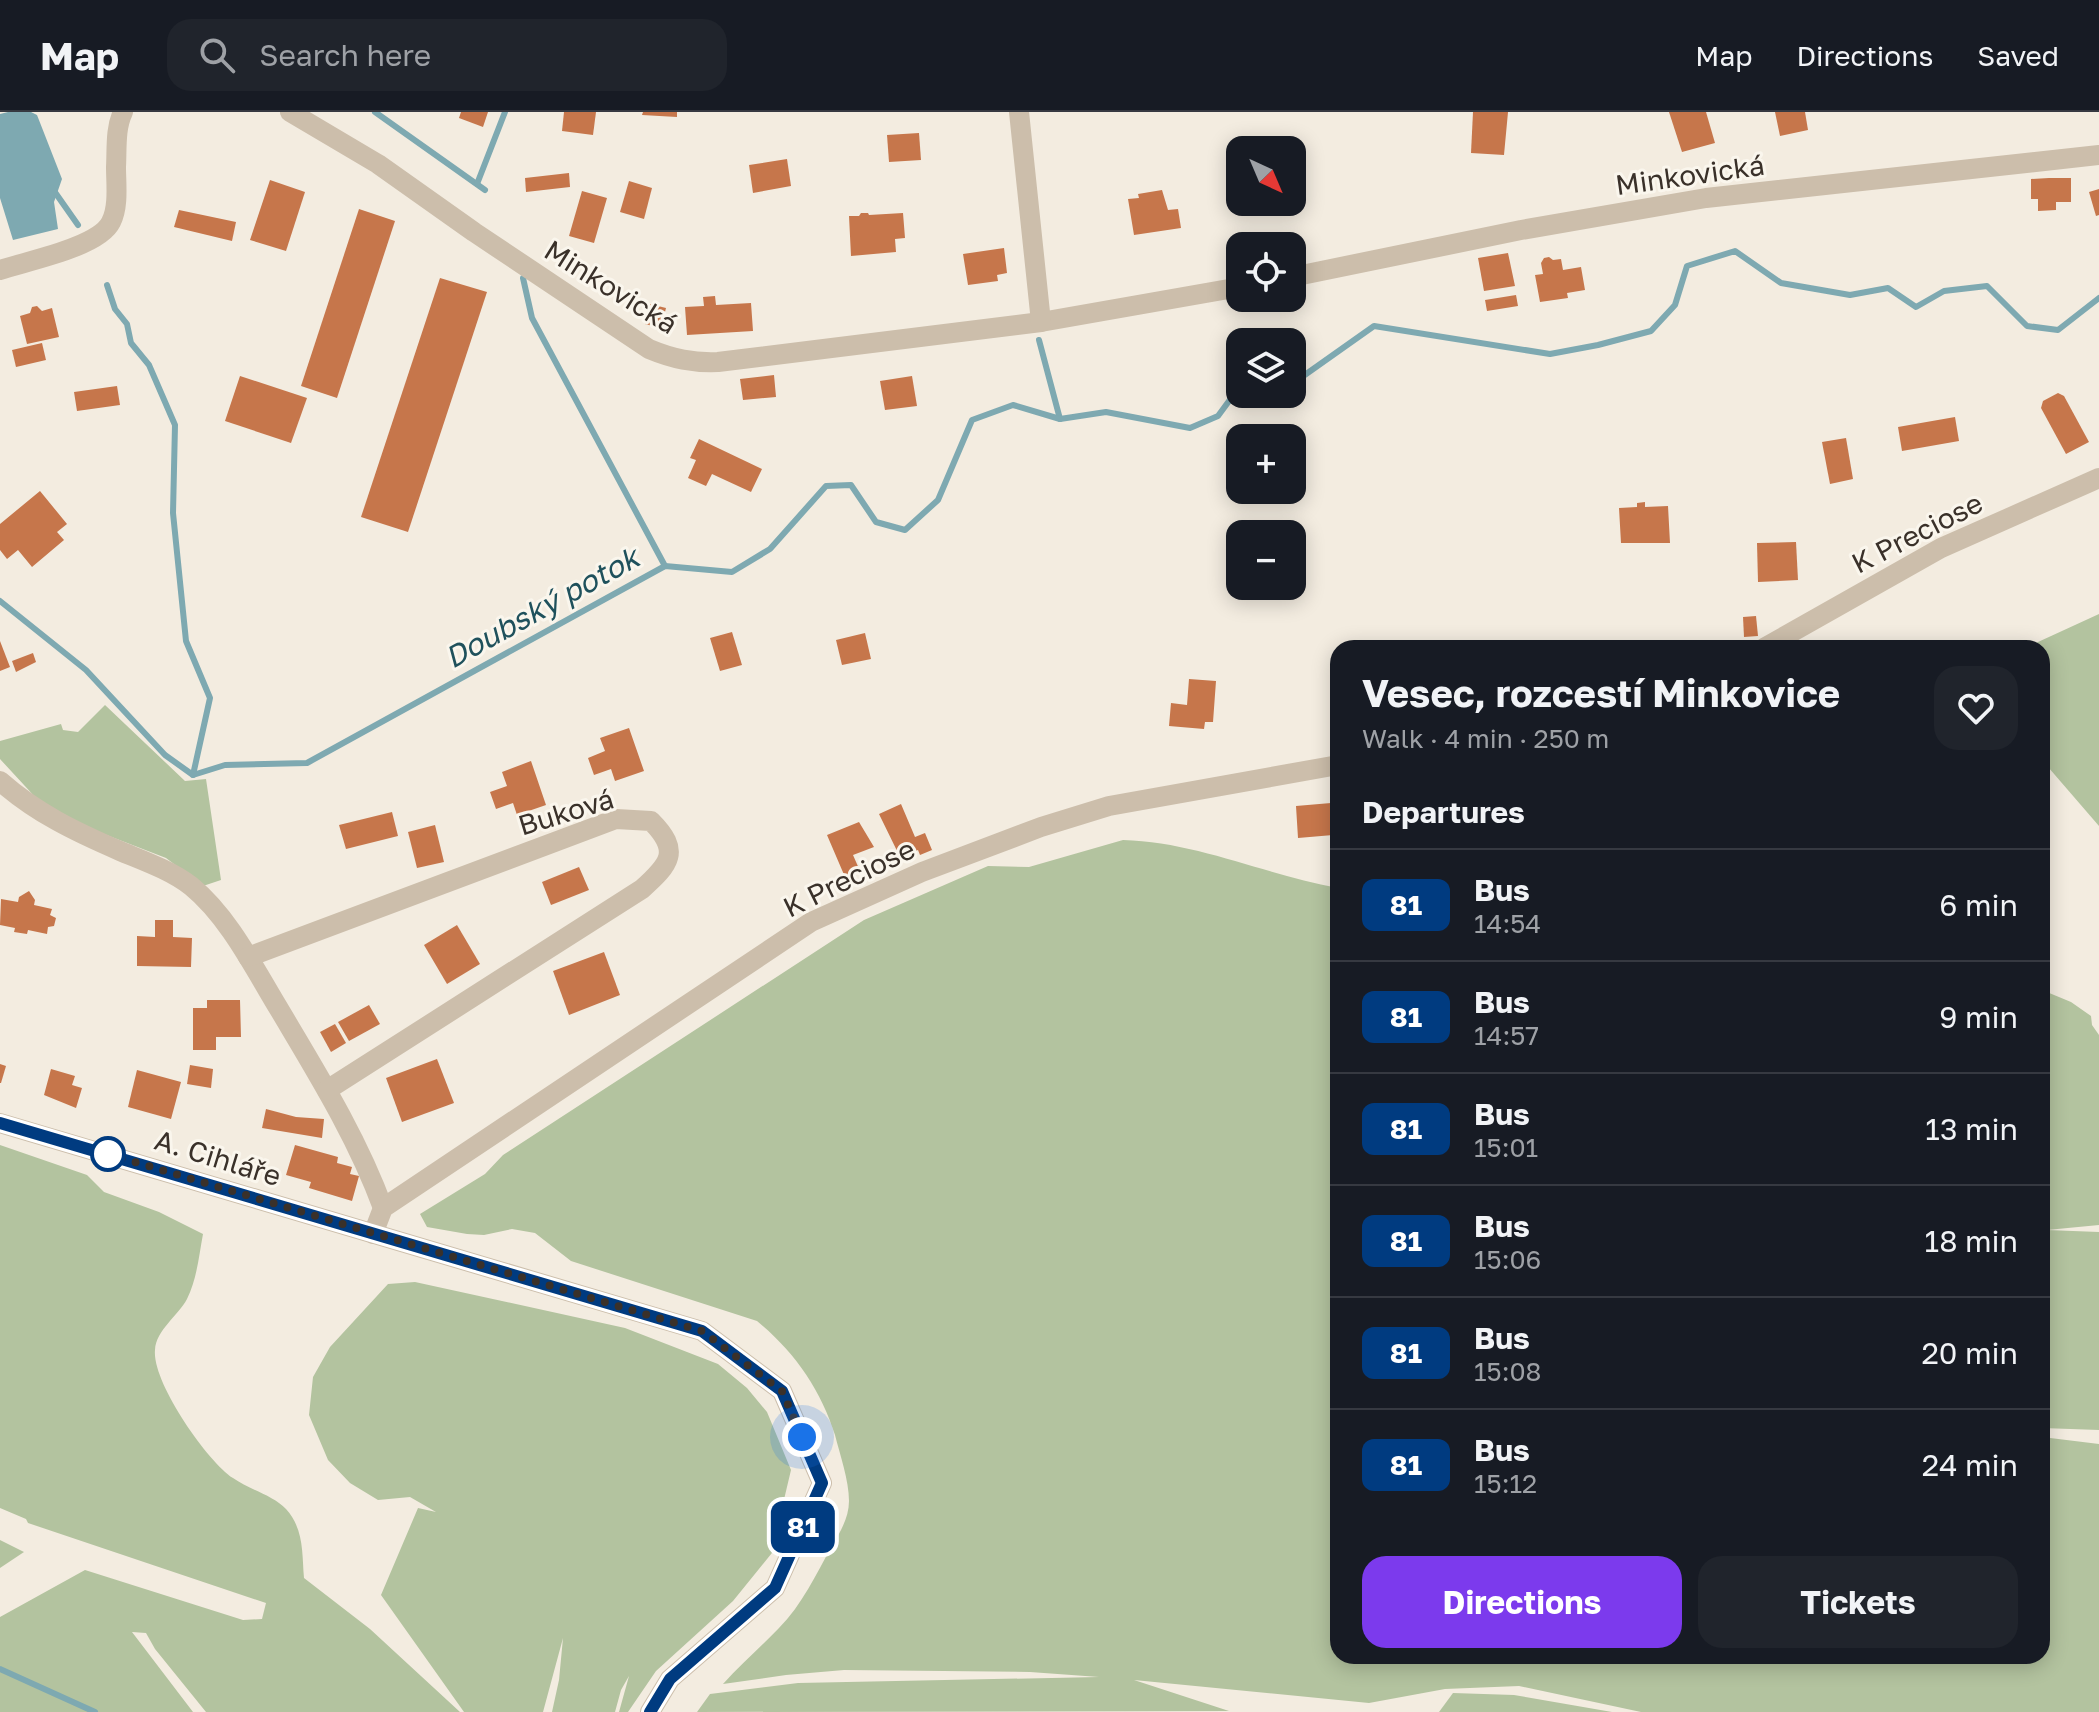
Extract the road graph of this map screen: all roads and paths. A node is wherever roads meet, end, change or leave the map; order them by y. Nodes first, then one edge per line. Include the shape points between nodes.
1 (123, 112) edge
2 (290, 112) edge
3 (1019, 112) edge
4 (2099, 155) edge
5 (0, 270) edge
6 (1306, 274) edge
7 (1226, 289) edge
8 (1041, 322) junction
9 (2099, 478) edge
10 (1778, 640) edge
11 (1330, 766) edge
12 (0, 781) edge
13 (248, 957) junction
14 (327, 1090) junction
15 (0, 1123) edge
16 (383, 1208) junction
17 (373, 1234) junction
18 (650, 1712) edge

1 - 5 street via 110,225 84,243
2 - 8 street, Minkovická via 378,164 637,341 671,358 718,362
3 - 8 street
4 - 6 street, Minkovická via 1706,198
7 - 8 street, Minkovická
9 - 10 street, K Preciose via 1941,548
11 - 16 street, K Preciose via 1109,806 922,872 811,922
12 - 13 street via 42,814 192,886
13 - 14 street
13 - 14 street, Buková via 616,819 651,821 665,835 670,851 662,872 642,889
14 - 16 street
15 - 17 street, A. Cihláře
16 - 17 street
17 - 18 street, A. Cihláře via 702,1331 782,1391 822,1483 775,1588 670,1679

